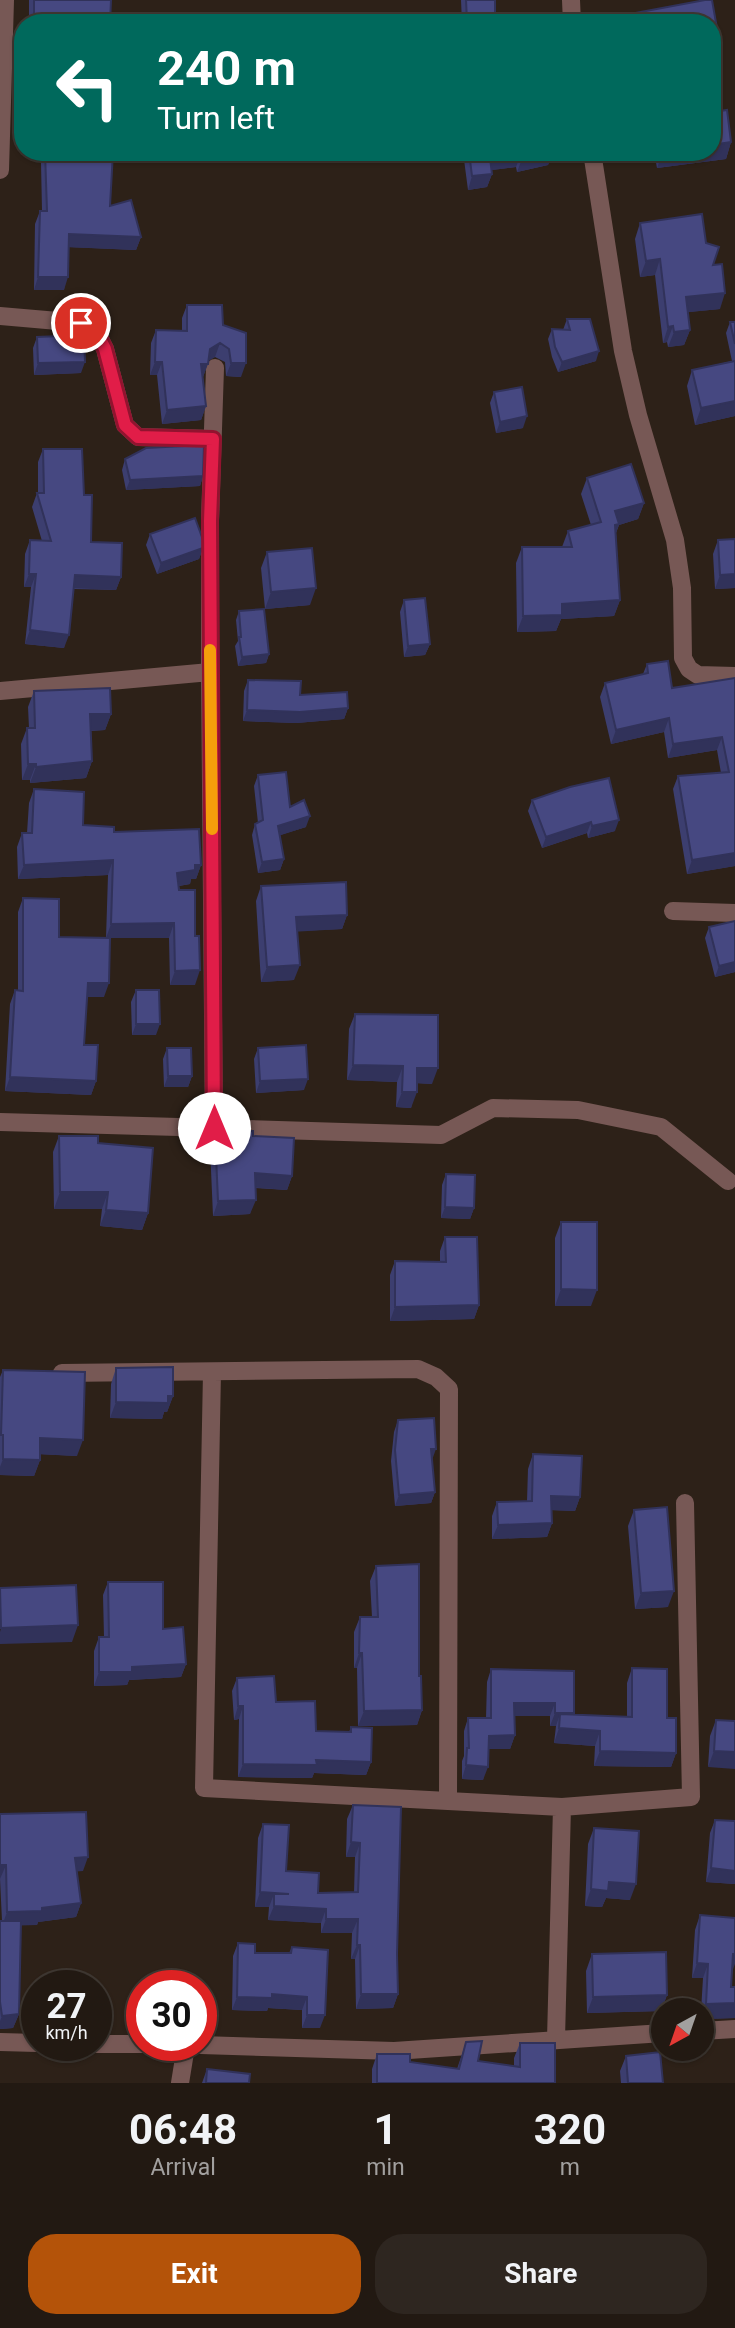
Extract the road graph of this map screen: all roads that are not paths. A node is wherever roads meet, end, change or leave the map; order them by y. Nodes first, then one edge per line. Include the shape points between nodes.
1 (3, 3) edge
2 (593, 161) edge
3 (0, 170) edge
4 (0, 316) edge
5 (215, 368) dead end
6 (213, 439) junction
7 (210, 672) junction
8 (735, 676) edge
9 (0, 691) edge
10 (673, 911) dead end
11 (735, 913) edge
12 (0, 1122) edge
13 (214, 1128) junction
14 (728, 1181) dead end
15 (212, 1372) junction
16 (40, 1374) edge
17 (685, 1503) dead end
18 (448, 1801) junction
19 (562, 1807) junction
20 (735, 2029) edge
21 (714, 2030) edge
22 (651, 2034) edge
23 (556, 2039) junction
24 (0, 2042) edge
25 (21, 2043) edge
26 (217, 2046) edge
27 (184, 2061) edge
28 (180, 2083) edge

1 - 3 street
2 - 8 street via 623,351 675,540 682,588 683,658 698,675
4 - 6 street via 81,323 98,335 125,425 138,437
5 - 6 street
6 - 7 street
7 - 9 street
7 - 13 street
10 - 11 street
12 - 13 street
13 - 14 street via 441,1135 493,1108 578,1110 661,1127
15 - 16 street
15 - 18 street via 418,1369 449,1389
15 - 18 street via 204,1788
17 - 19 street via 691,1797
18 - 19 street
19 - 23 street
20 - 21 street
22 - 23 street
23 - 26 street via 394,2051
24 - 25 street
27 - 28 street

